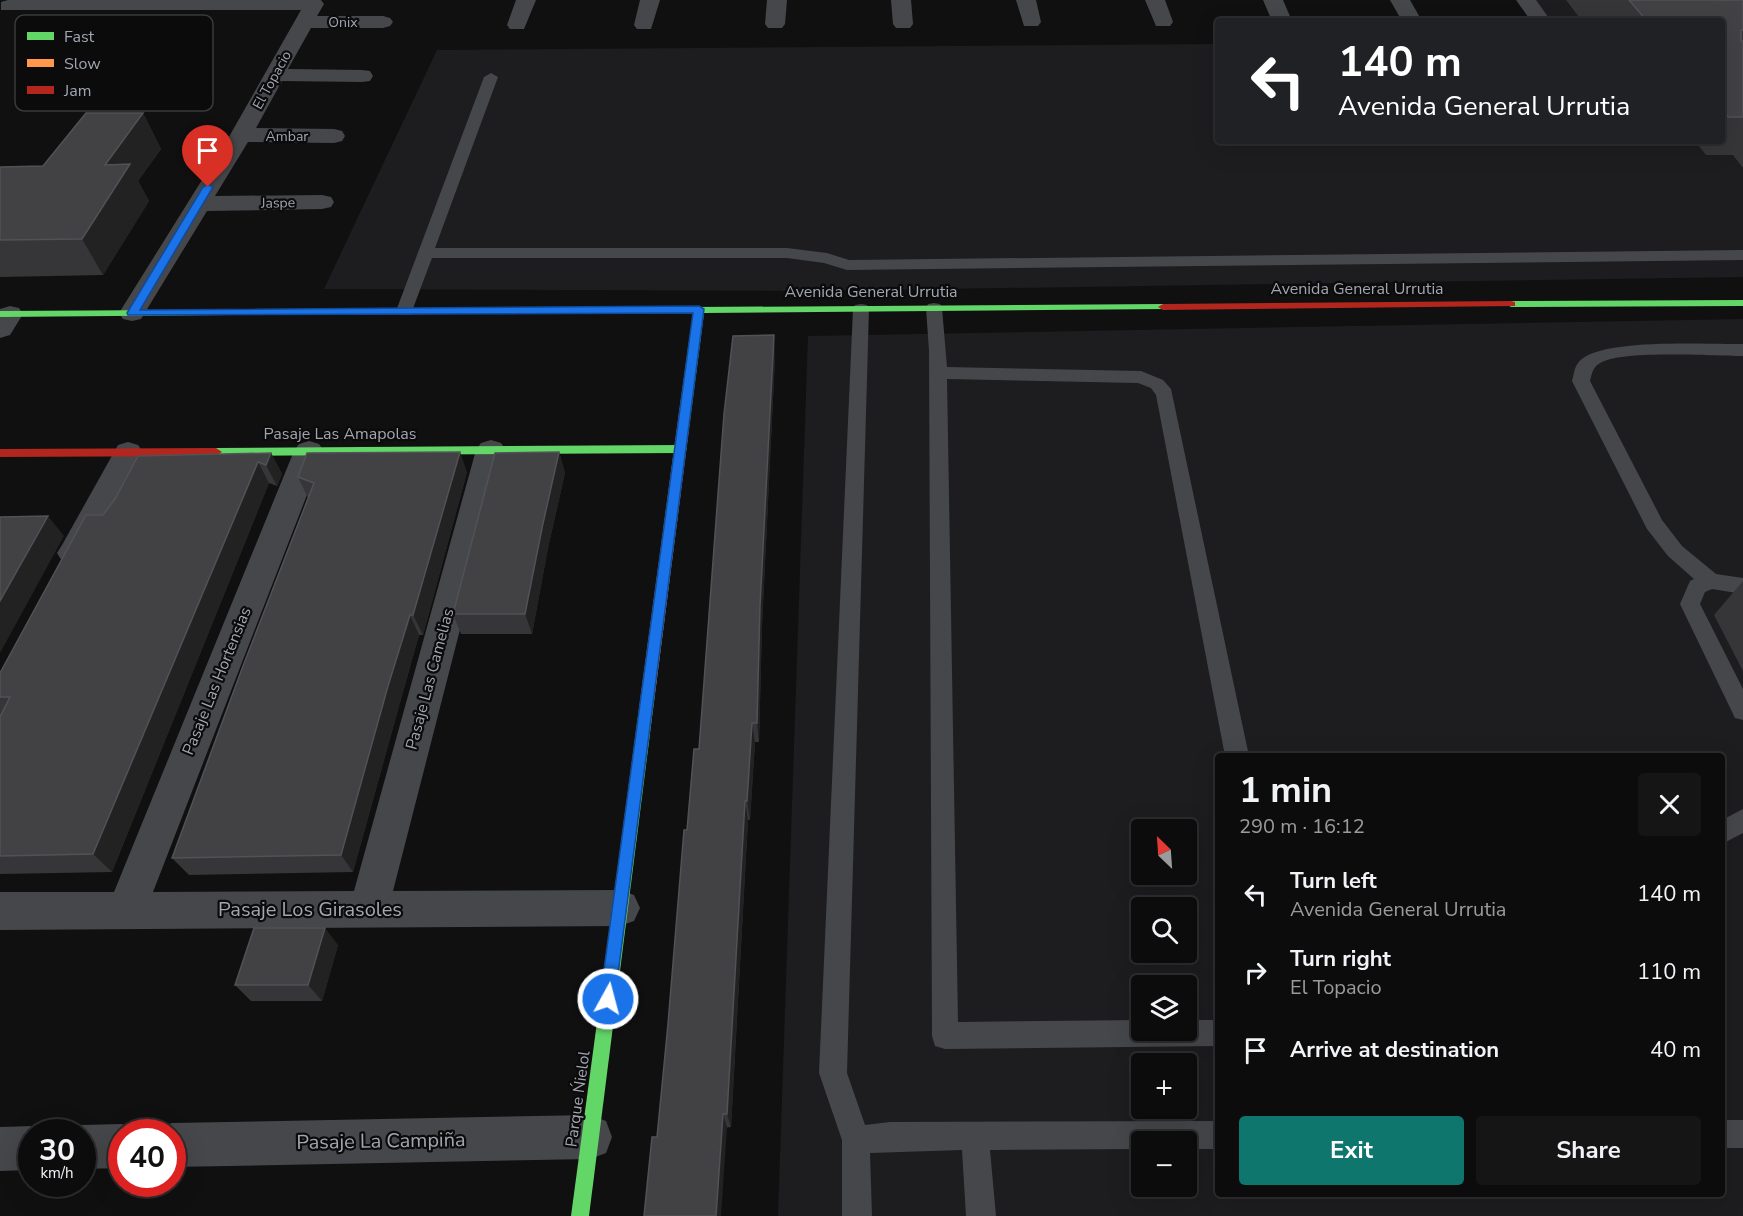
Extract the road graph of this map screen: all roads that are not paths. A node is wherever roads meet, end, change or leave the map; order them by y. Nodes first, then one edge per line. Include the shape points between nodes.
1 (526, 0) edge
2 (650, 0) edge
3 (777, 0) edge
4 (901, 0) edge
5 (1026, 0) edge
6 (1155, 0) edge
7 (1273, 0) edge
8 (1400, 0) edge
9 (1526, 0) edge
10 (7, 6) edge
11 (309, 9) edge
12 (1281, 18) edge
13 (1410, 18) edge
14 (1540, 18) edge
15 (382, 22) dead end
16 (1031, 22) dead end
17 (1163, 22) dead end
18 (775, 24) dead end
19 (903, 24) dead end
20 (517, 25) dead end
21 (644, 25) dead end
22 (275, 75) junction
23 (362, 76) dead end
24 (490, 77) dead end
25 (241, 135) junction
26 (334, 136) dead end
27 (322, 202) dead end
28 (197, 204) junction
29 (426, 253) junction
30 (1743, 255) edge
31 (1743, 303) edge
32 (934, 308) junction
33 (699, 309) junction
34 (861, 309) junction
35 (404, 311) junction
36 (132, 313) junction
37 (3, 319) edge
38 (1743, 350) edge
39 (938, 373) junction
40 (681, 449) junction
41 (491, 450) junction
42 (309, 451) junction
43 (128, 452) junction
44 (0, 453) edge
45 (61, 576) edge
46 (1710, 581) junction
47 (1743, 586) edge
48 (1743, 711) edge
49 (1236, 753) edge
50 (1743, 820) edge
51 (1725, 831) edge
52 (620, 908) junction
53 (369, 909) junction
54 (126, 910) junction
55 (0, 911) edge
56 (1215, 1033) edge
57 (1725, 1134) edge
58 (1743, 1134) edge
59 (1215, 1135) edge
60 (975, 1136) junction
61 (590, 1137) junction
62 (856, 1140) junction
63 (186, 1145) edge
64 (18, 1148) edge
65 (0, 1149) edge
66 (580, 1216) edge
67 (857, 1216) edge
68 (981, 1216) edge

1 - 20 street
2 - 21 street
3 - 18 street
4 - 19 street
5 - 16 street
6 - 17 street
7 - 12 street
8 - 13 street
9 - 14 street
10 - 11 street, Onix
11 - 15 street, Onix
11 - 22 street, El Topacio
22 - 23 street
22 - 25 street, El Topacio
24 - 29 lane
25 - 26 street, Ambar
25 - 28 street, El Topacio
27 - 28 street, Jaspe
28 - 36 street, El Topacio
29 - 30 lane via 787,253 848,265
29 - 35 lane
31 - 32 main road, Avenida General Urrutia
32 - 34 main road, Avenida General Urrutia
32 - 39 lane
33 - 34 main road, Avenida General Urrutia
33 - 35 main road, Avenida General Urrutia
33 - 40 main road, Parque Ńielol
34 - 62 lane via 833,1073
35 - 36 main road, Avenida General Urrutia
36 - 37 main road, Avenida General Urrutia
38 - 46 lane via 1625,351 1596,358 1585,366 1581,381 1654,524 1675,551
39 - 49 lane via 1141,377 1157,384 1165,393
39 - 56 lane via 945,1036
40 - 41 main road, Pasaje Las Amapolas
40 - 52 main road, Parque Ńielol
41 - 42 main road, Pasaje Las Amapolas
41 - 53 street, Pasaje Las Camelias
42 - 43 main road, Pasaje Las Amapolas
42 - 54 street, Pasaje Las Hortensias
43 - 44 main road, Pasaje Las Amapolas
43 - 45 street
46 - 47 lane
46 - 48 lane via 1697,587 1690,604
50 - 51 lane
52 - 53 street, Pasaje Los Girasoles
52 - 61 main road, Parque Ńielol
53 - 54 street, Pasaje Los Girasoles
54 - 55 street, Pasaje Los Girasoles
57 - 58 lane
59 - 60 lane
60 - 62 lane
60 - 68 lane
61 - 63 street, Pasaje La Campiña
61 - 66 main road, Parque Ńielol
62 - 67 lane
64 - 65 street

